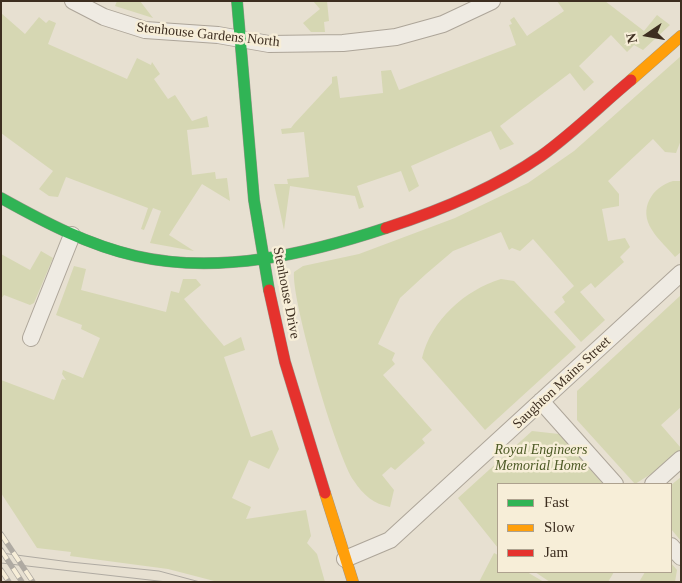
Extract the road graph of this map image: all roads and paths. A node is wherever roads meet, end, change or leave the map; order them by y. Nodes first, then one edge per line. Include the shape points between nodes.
1 (73, 1) edge
2 (237, 1) edge
3 (492, 1) edge
4 (681, 36) edge
5 (239, 40) junction
6 (1, 198) edge
7 (72, 234) junction
8 (263, 258) junction
9 (681, 273) edge
10 (31, 338) dead end
11 (541, 401) junction
12 (681, 459) edge
13 (614, 483) edge
14 (654, 483) edge
15 (672, 547) edge
16 (681, 556) edge
17 (345, 559) junction
18 (353, 582) edge

1 - 5 street, Stenhouse Gardens North via 104,17 145,30 218,35
2 - 5 street, Stenhouse Drive
3 - 5 street, Stenhouse Gardens North via 443,24 379,40 269,44
4 - 8 street via 563,138 539,156 486,186 405,222 348,241
5 - 8 street, Stenhouse Drive
6 - 7 street
7 - 8 street via 100,246 156,260 208,264
7 - 10 street
8 - 17 street, Stenhouse Drive via 285,362
9 - 11 street, Saughton Mains Street
11 - 13 street
11 - 17 street, Saughton Mains Street via 390,540
12 - 14 street
15 - 16 street
17 - 18 street, Stenhouse Drive

